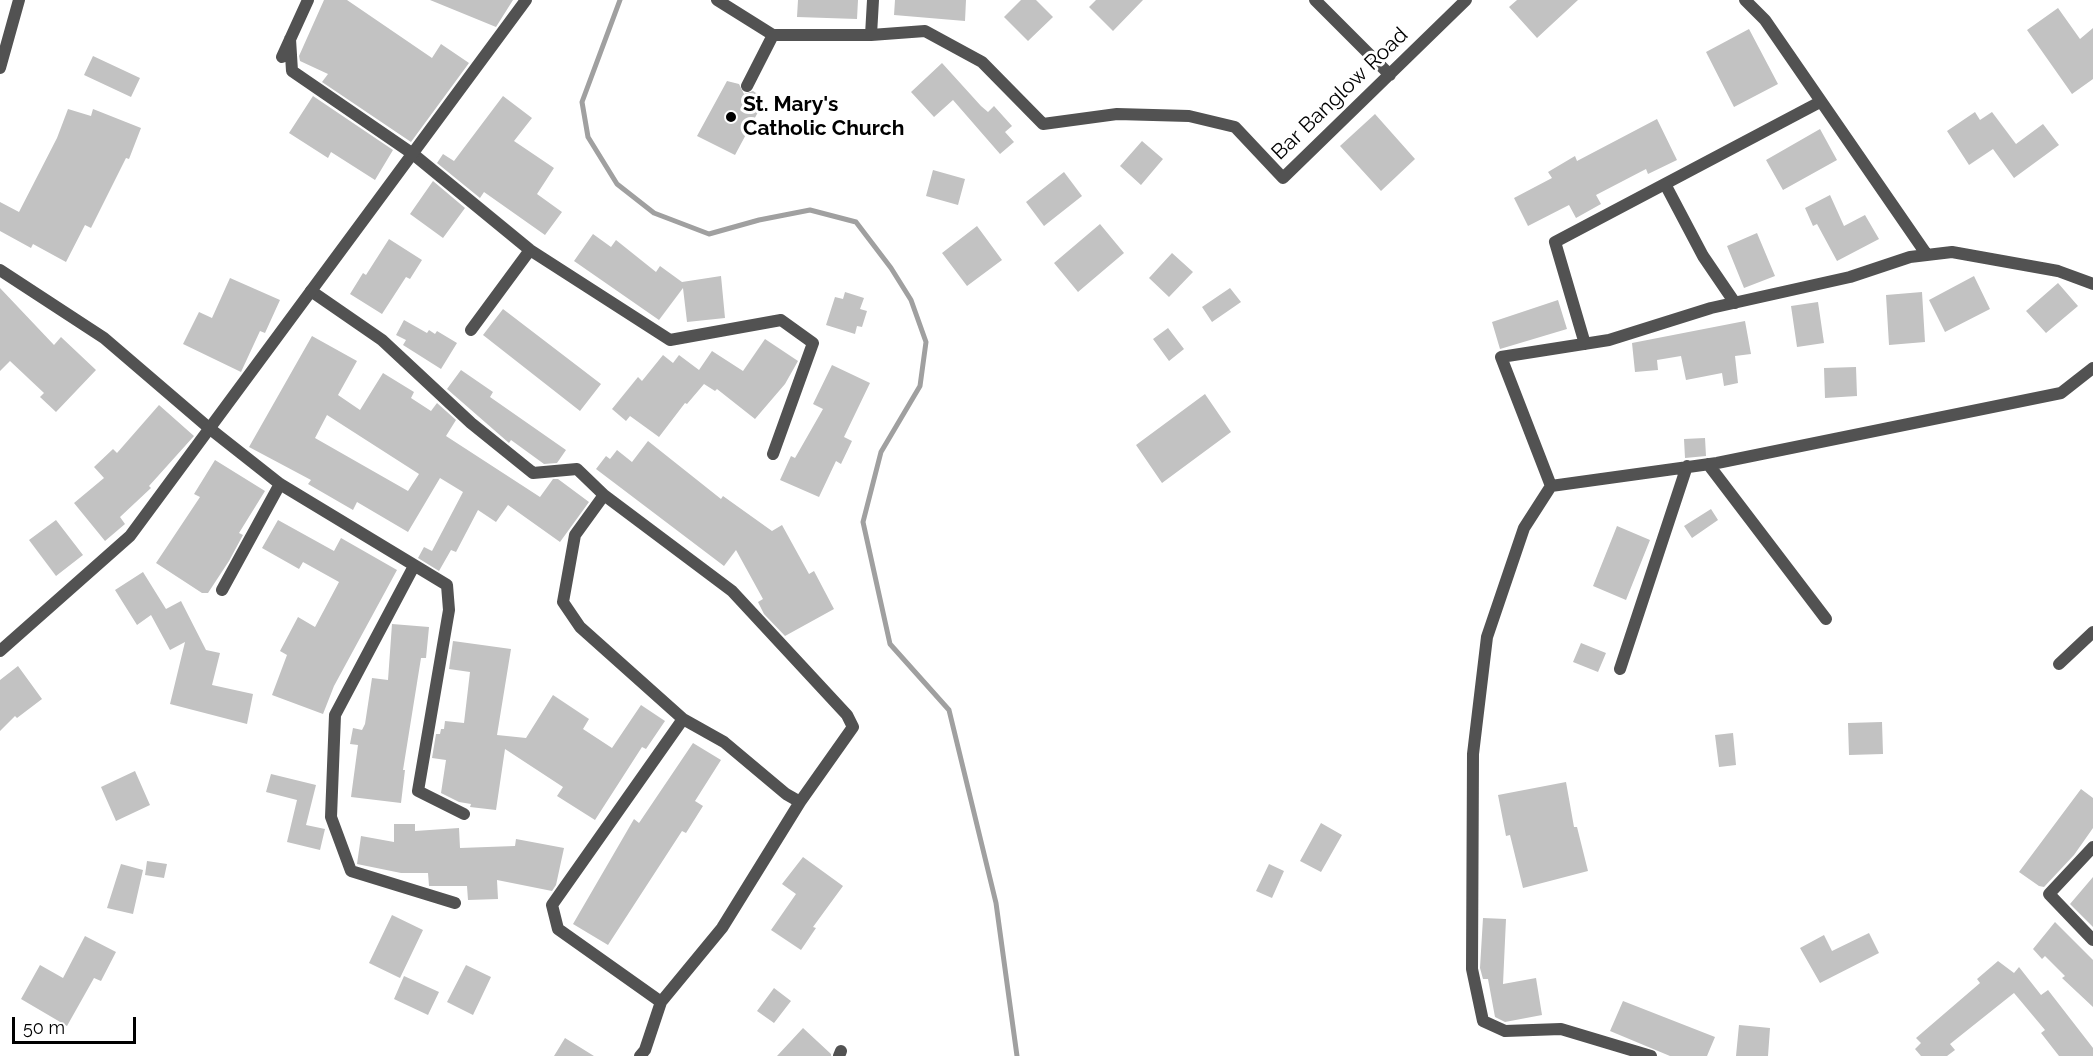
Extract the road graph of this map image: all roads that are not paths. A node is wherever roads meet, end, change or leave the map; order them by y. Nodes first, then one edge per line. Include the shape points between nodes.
1 (19, 0) edge
2 (308, 0) edge
3 (526, 0) edge
4 (717, 0) edge
5 (873, 0) edge
6 (1315, 0) edge
7 (1466, 0) edge
8 (1745, 0) edge
9 (772, 35) junction
10 (871, 35) junction
11 (290, 39) junction
12 (282, 57) dead end
13 (0, 68) edge
14 (1390, 75) junction
15 (747, 86) dead end
16 (1820, 102) junction
17 (412, 154) junction
18 (1665, 184) junction
19 (530, 250) junction
20 (1928, 255) junction
21 (0, 270) edge
22 (2093, 284) edge
23 (311, 291) junction
24 (1735, 303) junction
25 (471, 330) dead end
26 (1585, 344) junction
27 (2093, 368) edge
28 (209, 429) junction
29 (773, 454) dead end
30 (1708, 464) junction
31 (1687, 466) junction
32 (280, 484) junction
33 (1551, 486) junction
34 (604, 495) junction
35 (414, 566) junction
36 (222, 590) dead end
37 (1826, 619) dead end
38 (2093, 632) edge
39 (0, 651) edge
40 (2059, 664) dead end
41 (1620, 669) dead end
42 (683, 719) junction
43 (800, 802) junction
44 (464, 814) dead end
45 (2093, 847) edge
46 (455, 903) dead end
47 (2093, 940) edge
48 (661, 1002) junction
49 (640, 1056) edge
50 (1651, 1056) edge

1 - 13 street
2 - 11 street
3 - 17 street
4 - 9 street
5 - 10 street
6 - 14 street
7 - 14 street, Bar Banglow Road
8 - 16 street via 1765,20
9 - 10 street, Bar Banglow Road
9 - 15 street
10 - 14 street, Bar Banglow Road via 925,31 982,62 1043,124 1117,114 1190,116 1235,127 1283,178
11 - 12 street
11 - 17 street via 292,71
16 - 18 street
16 - 20 street
17 - 19 street
17 - 23 street
18 - 24 street via 1703,256
18 - 26 street via 1555,242
19 - 25 street
19 - 29 street via 670,340 781,320 813,343
20 - 22 street via 1952,252 2048,269
20 - 24 street
21 - 28 street via 104,338
23 - 28 street
23 - 34 street via 382,340 471,423 533,473 577,469
24 - 26 street
26 - 33 street via 1501,357
27 - 30 street via 2061,393
28 - 32 street
28 - 39 street via 130,536
30 - 31 street
30 - 37 street
31 - 33 street
31 - 41 street
32 - 35 street
32 - 36 street
33 - 50 street via 1524,528 1487,637 1473,754 1472,969 1483,1021 1505,1031 1561,1029
34 - 42 street via 574,535 563,602 580,627
34 - 43 street via 732,591 847,715 853,728
35 - 44 street via 447,585 449,610 418,791
35 - 46 street via 335,715 331,817 351,871
38 - 40 street
42 - 43 street via 724,742
42 - 48 street via 552,905 558,929
43 - 48 street via 722,928
45 - 47 street via 2049,894
48 - 49 street

